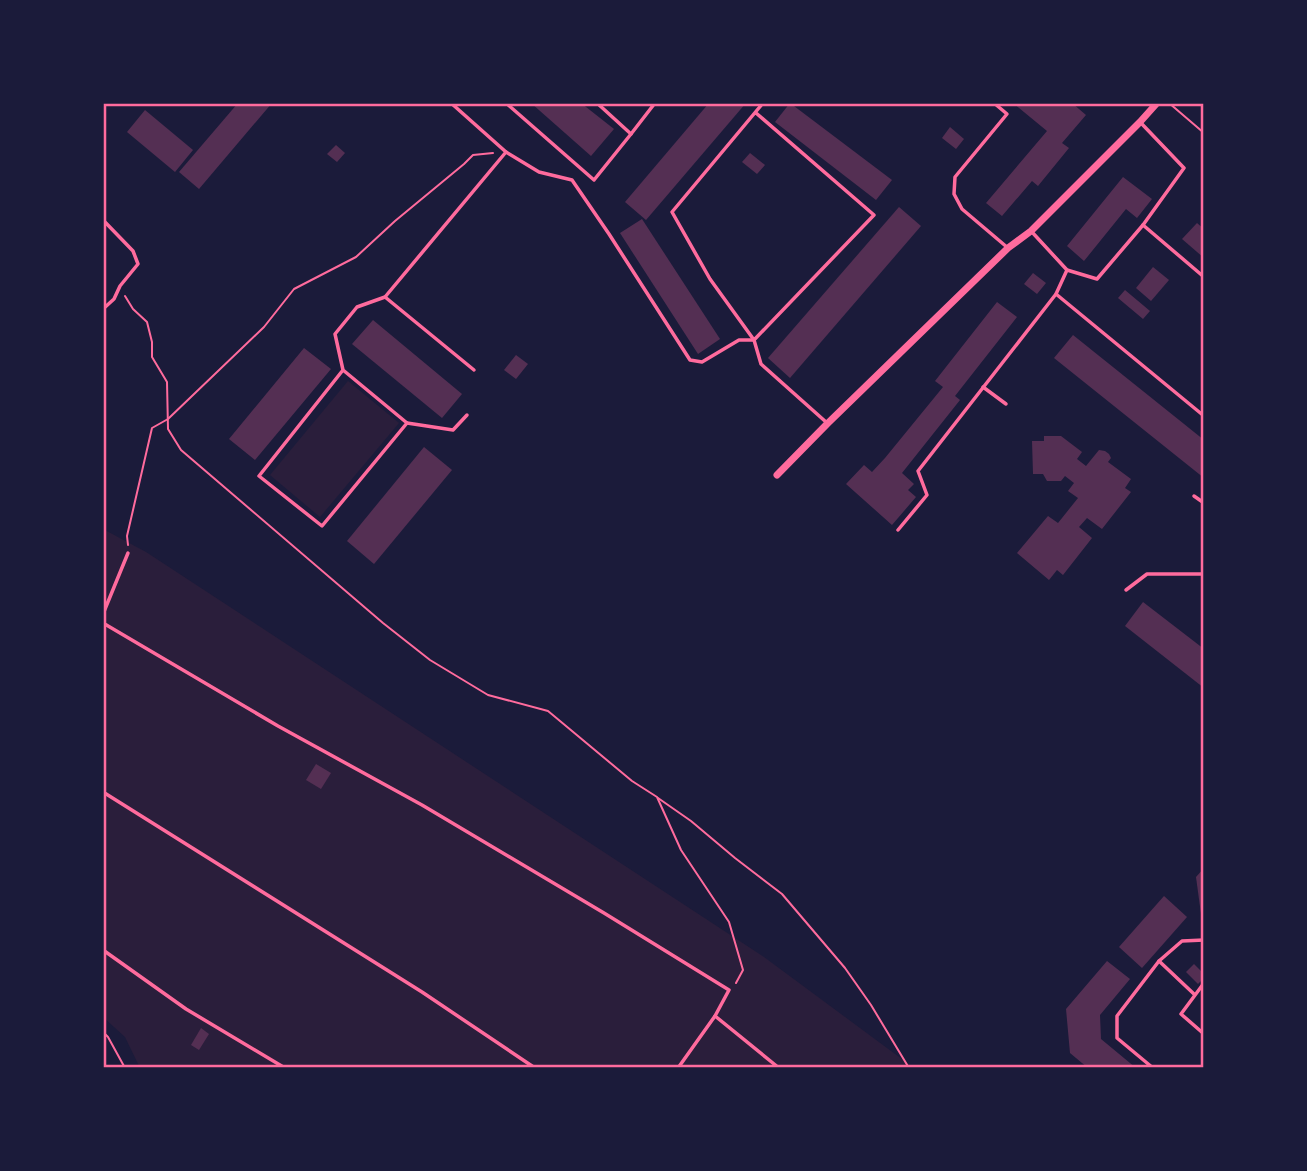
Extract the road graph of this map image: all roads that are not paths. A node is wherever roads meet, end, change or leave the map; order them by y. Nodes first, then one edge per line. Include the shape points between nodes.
1 (452, 103) edge
2 (506, 103) edge
3 (597, 103) edge
4 (655, 103) edge
5 (763, 103) edge
6 (994, 103) edge
7 (1157, 103) edge
8 (756, 113) junction
9 (1140, 122) junction
10 (631, 134) junction
11 (506, 152) junction
12 (103, 220) edge
13 (1143, 225) junction
14 (1031, 232) junction
15 (1008, 248) junction
16 (1067, 270) junction
17 (1204, 277) edge
18 (1056, 294) junction
19 (385, 297) junction
20 (103, 309) edge
21 (754, 340) junction
22 (343, 370) junction
23 (474, 370) dead end
24 (984, 387) junction
25 (1006, 404) dead end
26 (467, 415) dead end
27 (1204, 416) edge
28 (407, 423) junction
29 (827, 424) junction
30 (777, 475) dead end
31 (1195, 496) dead end
32 (1204, 503) edge
33 (898, 530) dead end
34 (128, 553) road end
35 (1204, 574) edge
36 (1126, 590) dead end
37 (103, 614) edge
38 (103, 623) edge
39 (103, 792) edge
40 (1204, 940) edge
41 (103, 950) edge
42 (1159, 961) junction
43 (1204, 983) edge
44 (1194, 994) junction
45 (715, 1016) junction
46 (1204, 1034) edge
47 (285, 1068) edge
48 (535, 1068) edge
49 (678, 1068) edge
50 (779, 1068) edge
51 (1153, 1068) edge

1 - 11 lane
2 - 10 lane via 594,180
3 - 10 lane
4 - 10 lane
5 - 8 lane
6 - 15 lane via 1007,114 955,177 954,194 962,209
7 - 9 street
8 - 21 lane via 672,212 710,279
8 - 21 lane via 874,215
9 - 13 lane via 1184,168
9 - 14 street
11 - 19 lane
11 - 21 lane via 539,172 572,180 690,360 702,362 739,340
12 - 20 lane via 133,251 138,264
13 - 16 lane via 1097,279
13 - 17 lane
14 - 15 street
14 - 16 lane
15 - 29 street
16 - 18 lane
18 - 24 lane
18 - 27 lane
19 - 22 lane via 357,307 335,334
19 - 23 lane
21 - 29 lane via 761,364
22 - 28 lane
22 - 28 lane via 259,476 322,526
24 - 25 lane
24 - 33 lane via 918,471 927,495
26 - 28 lane via 453,430
29 - 30 street
31 - 32 lane
34 - 37 lane
35 - 36 lane via 1147,573
38 - 45 lane via 422,805 729,990
39 - 48 lane
40 - 42 lane via 1182,941
41 - 47 lane via 186,1009
42 - 44 lane
42 - 51 lane via 1117,1016 1117,1038
43 - 44 lane
44 - 46 lane via 1181,1014
45 - 49 lane
45 - 50 lane

